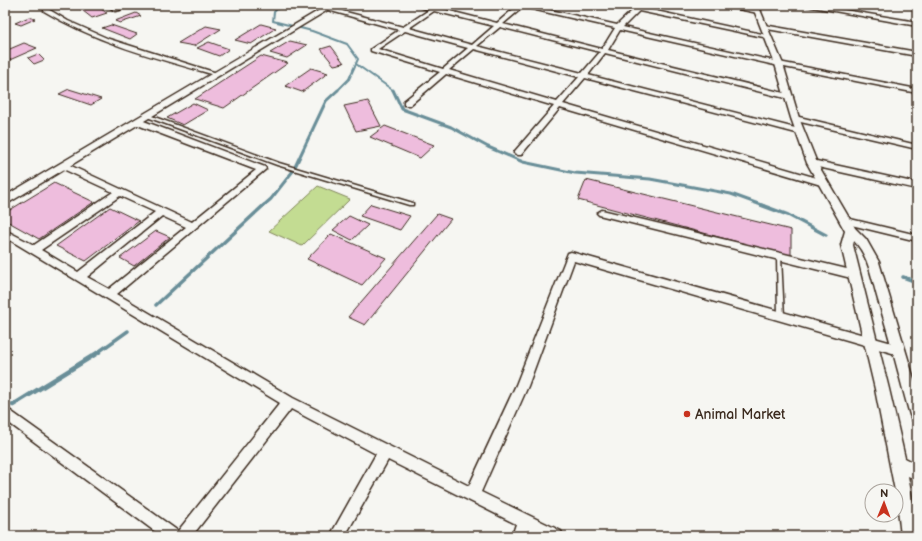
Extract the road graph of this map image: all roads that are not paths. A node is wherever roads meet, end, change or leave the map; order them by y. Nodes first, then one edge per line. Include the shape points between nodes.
1 (110, 5) edge
2 (417, 5) edge
3 (521, 5) edge
4 (621, 5) edge
5 (721, 5) edge
6 (804, 5) edge
7 (330, 7) edge
8 (436, 7) edge
9 (640, 7) edge
10 (757, 8) edge
11 (46, 10) dead end
12 (117, 10) dead end
13 (917, 24) edge
14 (498, 25) junction
15 (620, 27) junction
16 (764, 27) junction
17 (405, 29) junction
18 (768, 36) junction
19 (473, 47) junction
20 (604, 51) junction
21 (917, 54) edge
22 (779, 64) junction
23 (443, 71) junction
24 (217, 74) junction
25 (582, 75) junction
26 (917, 91) edge
27 (789, 97) junction
28 (407, 103) dead end
29 (558, 105) junction
30 (148, 116) junction
31 (795, 118) junction
32 (138, 122) junction
33 (800, 132) junction
34 (917, 147) edge
35 (518, 153) dead end
36 (812, 163) junction
37 (64, 166) junction
38 (824, 183) junction
39 (917, 186) edge
40 (118, 193) junction
41 (5, 201) edge
42 (411, 204) dead end
43 (161, 212) junction
44 (602, 213) dead end
45 (192, 226) junction
46 (848, 226) junction
47 (5, 233) edge
48 (917, 238) edge
49 (34, 250) junction
50 (779, 257) junction
51 (855, 275) junction
52 (79, 277) junction
53 (109, 295) junction
54 (781, 317) junction
55 (872, 343) junction
56 (899, 350) junction
57 (289, 402) junction
58 (5, 413) edge
59 (917, 415) edge
60 (385, 452) junction
61 (899, 464) junction
62 (917, 472) edge
63 (473, 494) junction
64 (525, 520) junction
65 (184, 535) edge
66 (337, 536) edge
67 (519, 536) edge
68 (556, 536) edge
69 (910, 536) edge

1 - 12 street
2 - 8 street
3 - 14 street
3 - 15 street
4 - 9 street
5 - 10 street
6 - 13 street
7 - 17 street
7 - 24 street
8 - 14 street
8 - 17 street
9 - 15 street
9 - 18 street
10 - 16 street
11 - 24 street via 100,38
14 - 19 street
14 - 20 street
15 - 20 street
15 - 22 street
16 - 18 street
16 - 21 street
17 - 19 street
17 - 23 street via 373,50
18 - 22 street
19 - 23 street
19 - 25 street
20 - 25 street
20 - 27 street
22 - 26 street
22 - 27 street
23 - 28 street
23 - 29 street
24 - 30 street
25 - 29 street
25 - 33 street
27 - 31 street
29 - 35 street
29 - 38 street
30 - 32 street
30 - 42 lane via 278,164
31 - 33 street
31 - 34 street
32 - 37 street
32 - 45 street via 262,169
33 - 36 street
36 - 38 street
36 - 39 street
37 - 40 street
37 - 41 street
38 - 46 street
40 - 43 street
40 - 49 street
43 - 45 street
43 - 52 street
44 - 50 street
45 - 53 street
46 - 48 street
46 - 51 street via 847,244
46 - 56 street via 862,242 873,262
47 - 49 street
49 - 52 street
50 - 51 street
50 - 54 lane
51 - 55 street
52 - 53 street
53 - 57 street
54 - 55 street
54 - 63 street via 571,256 522,386
55 - 56 street
55 - 61 street
56 - 59 street
57 - 60 street
57 - 65 street
58 - 65 street
60 - 63 street
60 - 66 street
61 - 62 street
61 - 69 street
63 - 64 street
64 - 67 street
64 - 68 street

